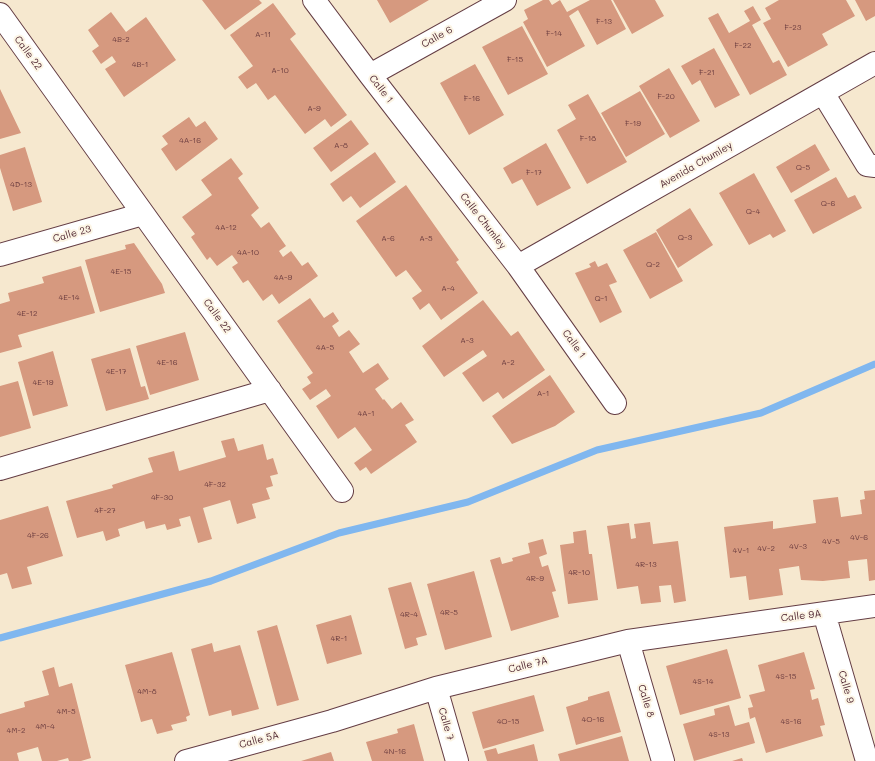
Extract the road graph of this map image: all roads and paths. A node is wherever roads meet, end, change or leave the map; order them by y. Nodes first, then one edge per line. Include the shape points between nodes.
1 (314, 0) edge
2 (505, 0) edge
3 (0, 14) edge
4 (9, 43) edge
5 (872, 72) edge
6 (370, 74) junction
7 (823, 93) junction
8 (875, 166) edge
9 (448, 176) joint
10 (143, 214) junction
11 (0, 255) edge
12 (518, 266) junction
13 (270, 390) junction
14 (615, 403) dead end
15 (0, 469) edge
16 (342, 491) dead end
17 (875, 606) edge
18 (824, 614) junction
19 (728, 626) joint
20 (628, 641) junction
21 (436, 688) junction
22 (332, 721) joint
23 (248, 752) edge
24 (186, 761) edge
25 (457, 761) edge
26 (664, 761) edge
27 (867, 761) edge

1 - 6 street, Calle 1
2 - 6 street, Calle 6
3 - 4 street, Calle 22
4 - 10 street, Calle 22
5 - 7 street, Avenida Chumley
6 - 9 street, Calle 1
7 - 8 street via 868,165
7 - 12 street, Avenida Chumley
9 - 12 street, Calle Chumley
10 - 11 street, Calle 23
10 - 13 street, Calle 22
12 - 14 street, Calle 1
13 - 15 street
13 - 16 street, Calle 22
17 - 18 street, Calle 9A
18 - 19 street, Calle 9A
18 - 27 street, Calle 9
19 - 20 street, Calle 7A
20 - 21 street, Calle 7A
20 - 26 street, Calle 8
21 - 22 street, Calle 7A
21 - 25 street, Calle 7
22 - 23 street, Calle 5A
23 - 24 street, Calle 5A

